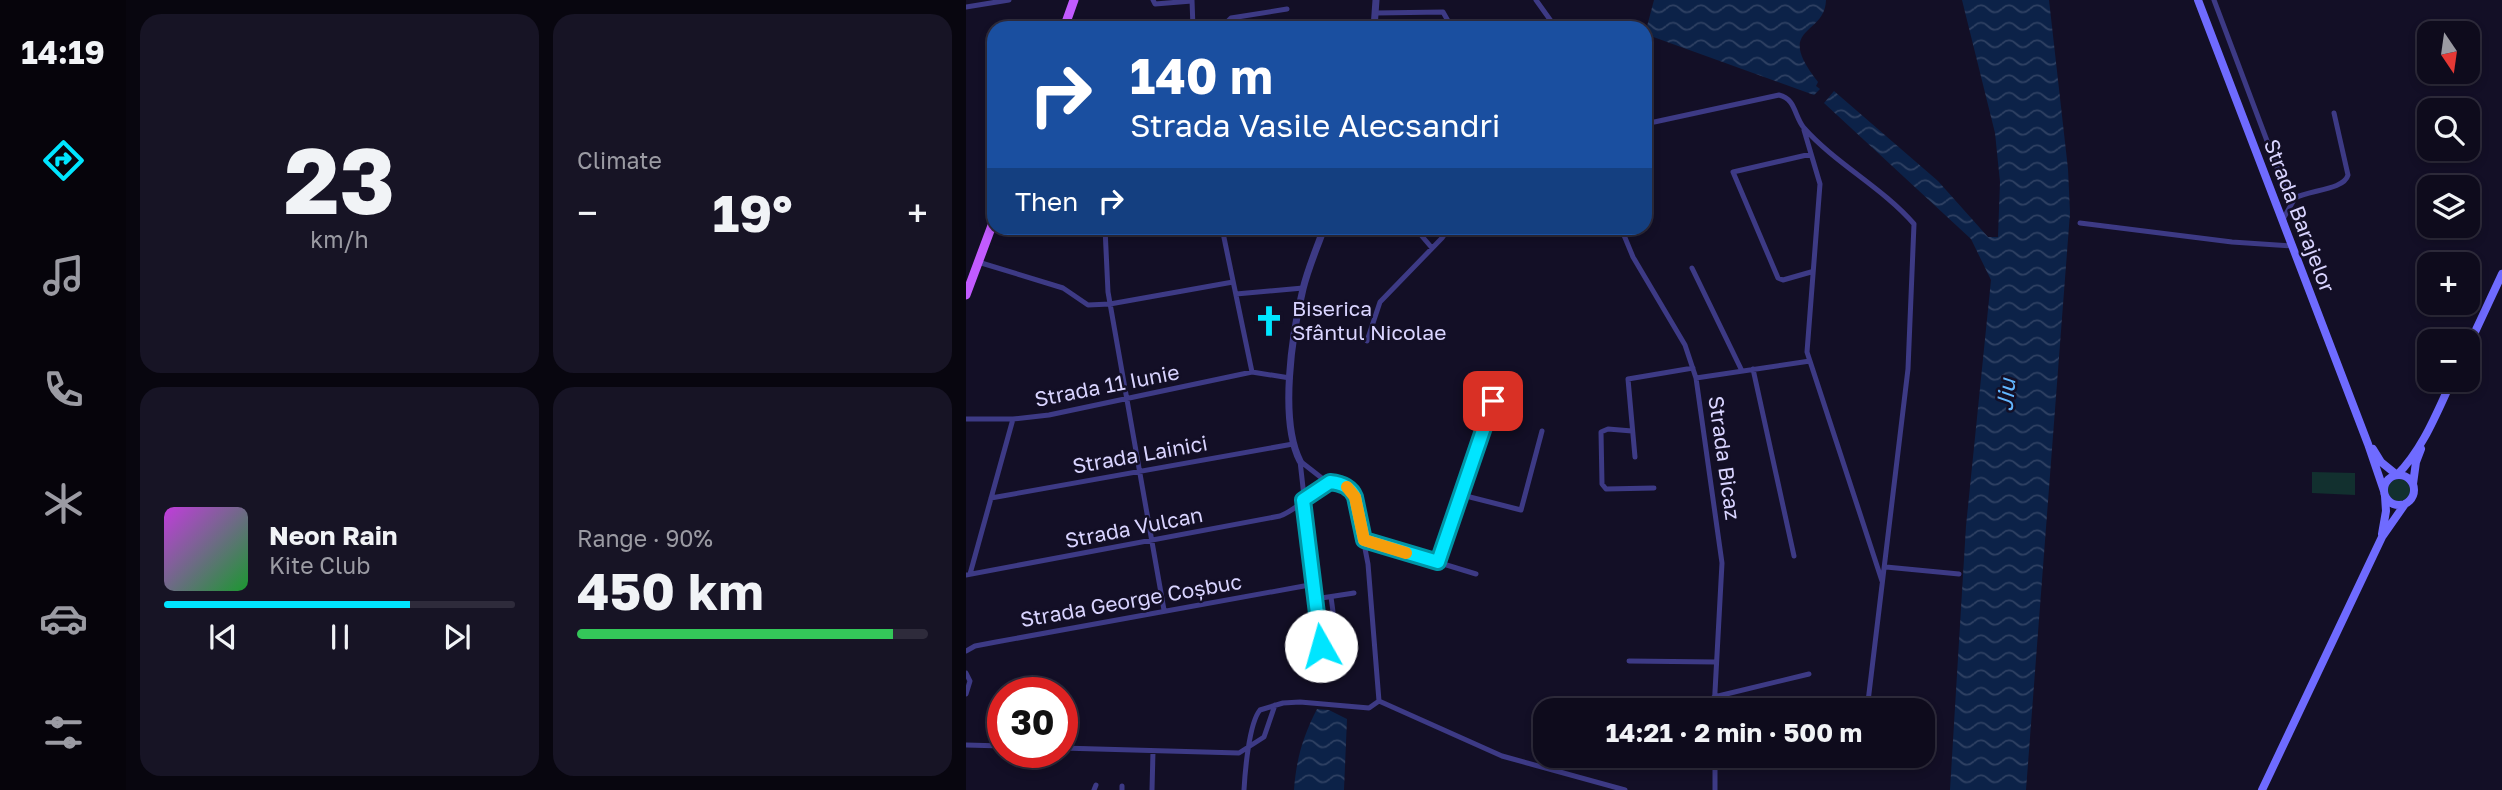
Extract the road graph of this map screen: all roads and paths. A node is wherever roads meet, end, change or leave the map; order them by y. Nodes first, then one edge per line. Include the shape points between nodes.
1 (1009, 0) edge
2 (1074, 0) edge
3 (1153, 0) edge
4 (1376, 0) edge
5 (1536, 0) edge
6 (2198, 0) edge
7 (2214, 0) edge
8 (1192, 1) edge
9 (966, 7) edge
10 (1287, 9) dead end
11 (1376, 13) junction
12 (1066, 21) edge
13 (1193, 21) edge
14 (1228, 21) edge
15 (1375, 21) edge
16 (1448, 21) edge
17 (1551, 21) edge
18 (2333, 113) dead end
19 (1652, 122) edge
20 (1804, 127) junction
21 (1811, 153) junction
22 (2295, 198) junction
23 (2282, 221) junction
24 (2080, 223) dead end
25 (988, 235) edge
26 (1105, 235) edge
27 (1223, 235) edge
28 (1322, 235) edge
29 (1421, 235) edge
30 (1443, 235) edge
31 (1624, 235) edge
32 (2292, 246) junction
33 (1432, 248) junction
34 (978, 262) junction
35 (1692, 268) dead end
36 (1811, 272) junction
37 (2502, 274) edge
38 (1233, 282) junction
39 (1303, 288) junction
40 (1236, 294) junction
41 (966, 295) edge
42 (1110, 304) junction
43 (2476, 329) edge
44 (1367, 341) dead end
45 (1810, 361) junction
46 (1693, 368) junction
47 (1753, 369) junction
48 (1742, 371) junction
49 (1252, 372) junction
50 (1290, 378) junction
51 (1696, 378) junction
52 (2446, 392) edge
53 (1128, 398) junction
54 (1493, 401) dead end
55 (966, 419) edge
56 (1013, 419) junction
57 (1632, 430) junction
58 (1542, 431) dead end
59 (2423, 441) junction
60 (1293, 444) junction
61 (2368, 444) junction
62 (1635, 457) dead end
63 (1300, 461) junction
64 (1141, 471) junction
65 (2397, 475) junction
66 (1330, 482) junction
67 (2413, 484) junction
68 (1654, 488) dead end
69 (2384, 494) junction
70 (1462, 495) junction
71 (991, 498) junction
72 (1303, 500) junction
73 (2405, 504) junction
74 (2382, 537) junction
75 (1152, 540) junction
76 (1364, 540) junction
77 (1794, 556) dead end
78 (1438, 562) junction
79 (1886, 567) junction
80 (1959, 574) dead end
81 (968, 575) edge
82 (1476, 575) dead end
83 (1883, 584) junction
84 (1304, 586) dead end
85 (1354, 593) dead end
86 (1331, 597) junction
87 (1315, 598) junction
88 (1164, 610) junction
89 (966, 651) edge
90 (1629, 661) dead end
91 (1716, 662) junction
92 (966, 673) edge
93 (1809, 674) dead end
94 (966, 694) edge
95 (1714, 697) joint
96 (1869, 698) edge
97 (1379, 701) junction
98 (1275, 705) junction
99 (966, 745) edge
100 (987, 746) edge
101 (1249, 748) junction
102 (1078, 749) edge
103 (1153, 751) junction
104 (1715, 768) edge
105 (1152, 790) edge
106 (1244, 790) edge
107 (1625, 790) edge
108 (1715, 790) edge
109 (2262, 790) edge

1 - 9 street
2 - 12 main road
3 - 8 street via 1155,4
4 - 11 street
5 - 17 street
6 - 23 main road, Strada Barajelor
7 - 22 street via 2284,186
8 - 13 street
10 - 14 street
11 - 15 street
11 - 16 street via 1443,12
18 - 22 street via 2346,181
19 - 20 street via 1779,95 1791,100
20 - 21 street
20 - 79 street via 1914,224 1908,369
21 - 36 street via 1820,184
21 - 36 street via 1733,172 1778,278
22 - 23 street
23 - 32 main road, Strada Barajelor
24 - 32 street
25 - 34 main road
26 - 42 street
27 - 38 street
28 - 39 street
29 - 33 street
30 - 33 street
31 - 46 street, Strada Bicaz via 1685,345
32 - 61 main road, Strada Barajelor
33 - 44 street via 1380,302
34 - 41 main road
34 - 42 street via 1063,288 1088,305
35 - 48 street
36 - 45 street via 1806,346
37 - 43 main road
38 - 40 street
38 - 42 street
39 - 40 street
39 - 50 street
40 - 49 street
42 - 53 street
45 - 47 street
45 - 83 street
46 - 51 street, Strada Bicaz
46 - 57 street via 1628,379
47 - 48 street
47 - 77 street
48 - 51 street
49 - 50 street, Strada 11 Iunie
49 - 53 street, Strada 11 Iunie
50 - 60 street
51 - 91 street, Strada Bicaz via 1721,549
52 - 59 main road
53 - 56 street, Strada 11 Iunie
53 - 64 street
54 - 70 street
55 - 56 street, Strada 11 Iunie
56 - 71 street
57 - 62 street
57 - 68 street via 1601,432 1602,484 1606,489
58 - 70 street via 1521,510
59 - 65 main road
59 - 67 main road
60 - 63 street
60 - 64 street, Strada Lainici
61 - 65 main road, Strada Barajelor
61 - 69 main road, Strada Barajelor
63 - 66 street
63 - 72 street
64 - 71 street, Strada Lainici
64 - 75 street
65 - 67 main road, Strada Barajelor
65 - 69 main road via 2386,482
66 - 72 street, Strada Vulcan
66 - 76 street via 1352,491
67 - 73 main road, Strada Barajelor via 2414,493
69 - 73 main road via 2391,503
69 - 74 main road, Strada Barajelor
70 - 78 street
71 - 81 street
72 - 75 street, Strada Vulcan via 1280,516
72 - 87 street
73 - 74 main road, Strada Barajelor
74 - 109 main road, Strada Barajelor
75 - 81 street, Strada Vulcan
75 - 88 street
76 - 78 street
76 - 97 street
78 - 82 street
79 - 80 street
79 - 83 street
83 - 96 street
84 - 88 street, Strada George Coșbuc
85 - 86 street
86 - 87 street
86 - 87 street via 1337,641 1331,650 1321,646
88 - 89 street, Strada George Coșbuc
90 - 91 street
91 - 95 street, Strada Bicaz
92 - 94 street via 970,681
93 - 95 street
97 - 98 street via 1369,708 1300,702
97 - 107 street via 1503,756
98 - 101 street via 1268,732
98 - 101 street via 1256,714
99 - 100 street
101 - 103 street via 1238,754
101 - 106 street
102 - 103 street
103 - 105 street
104 - 108 street

